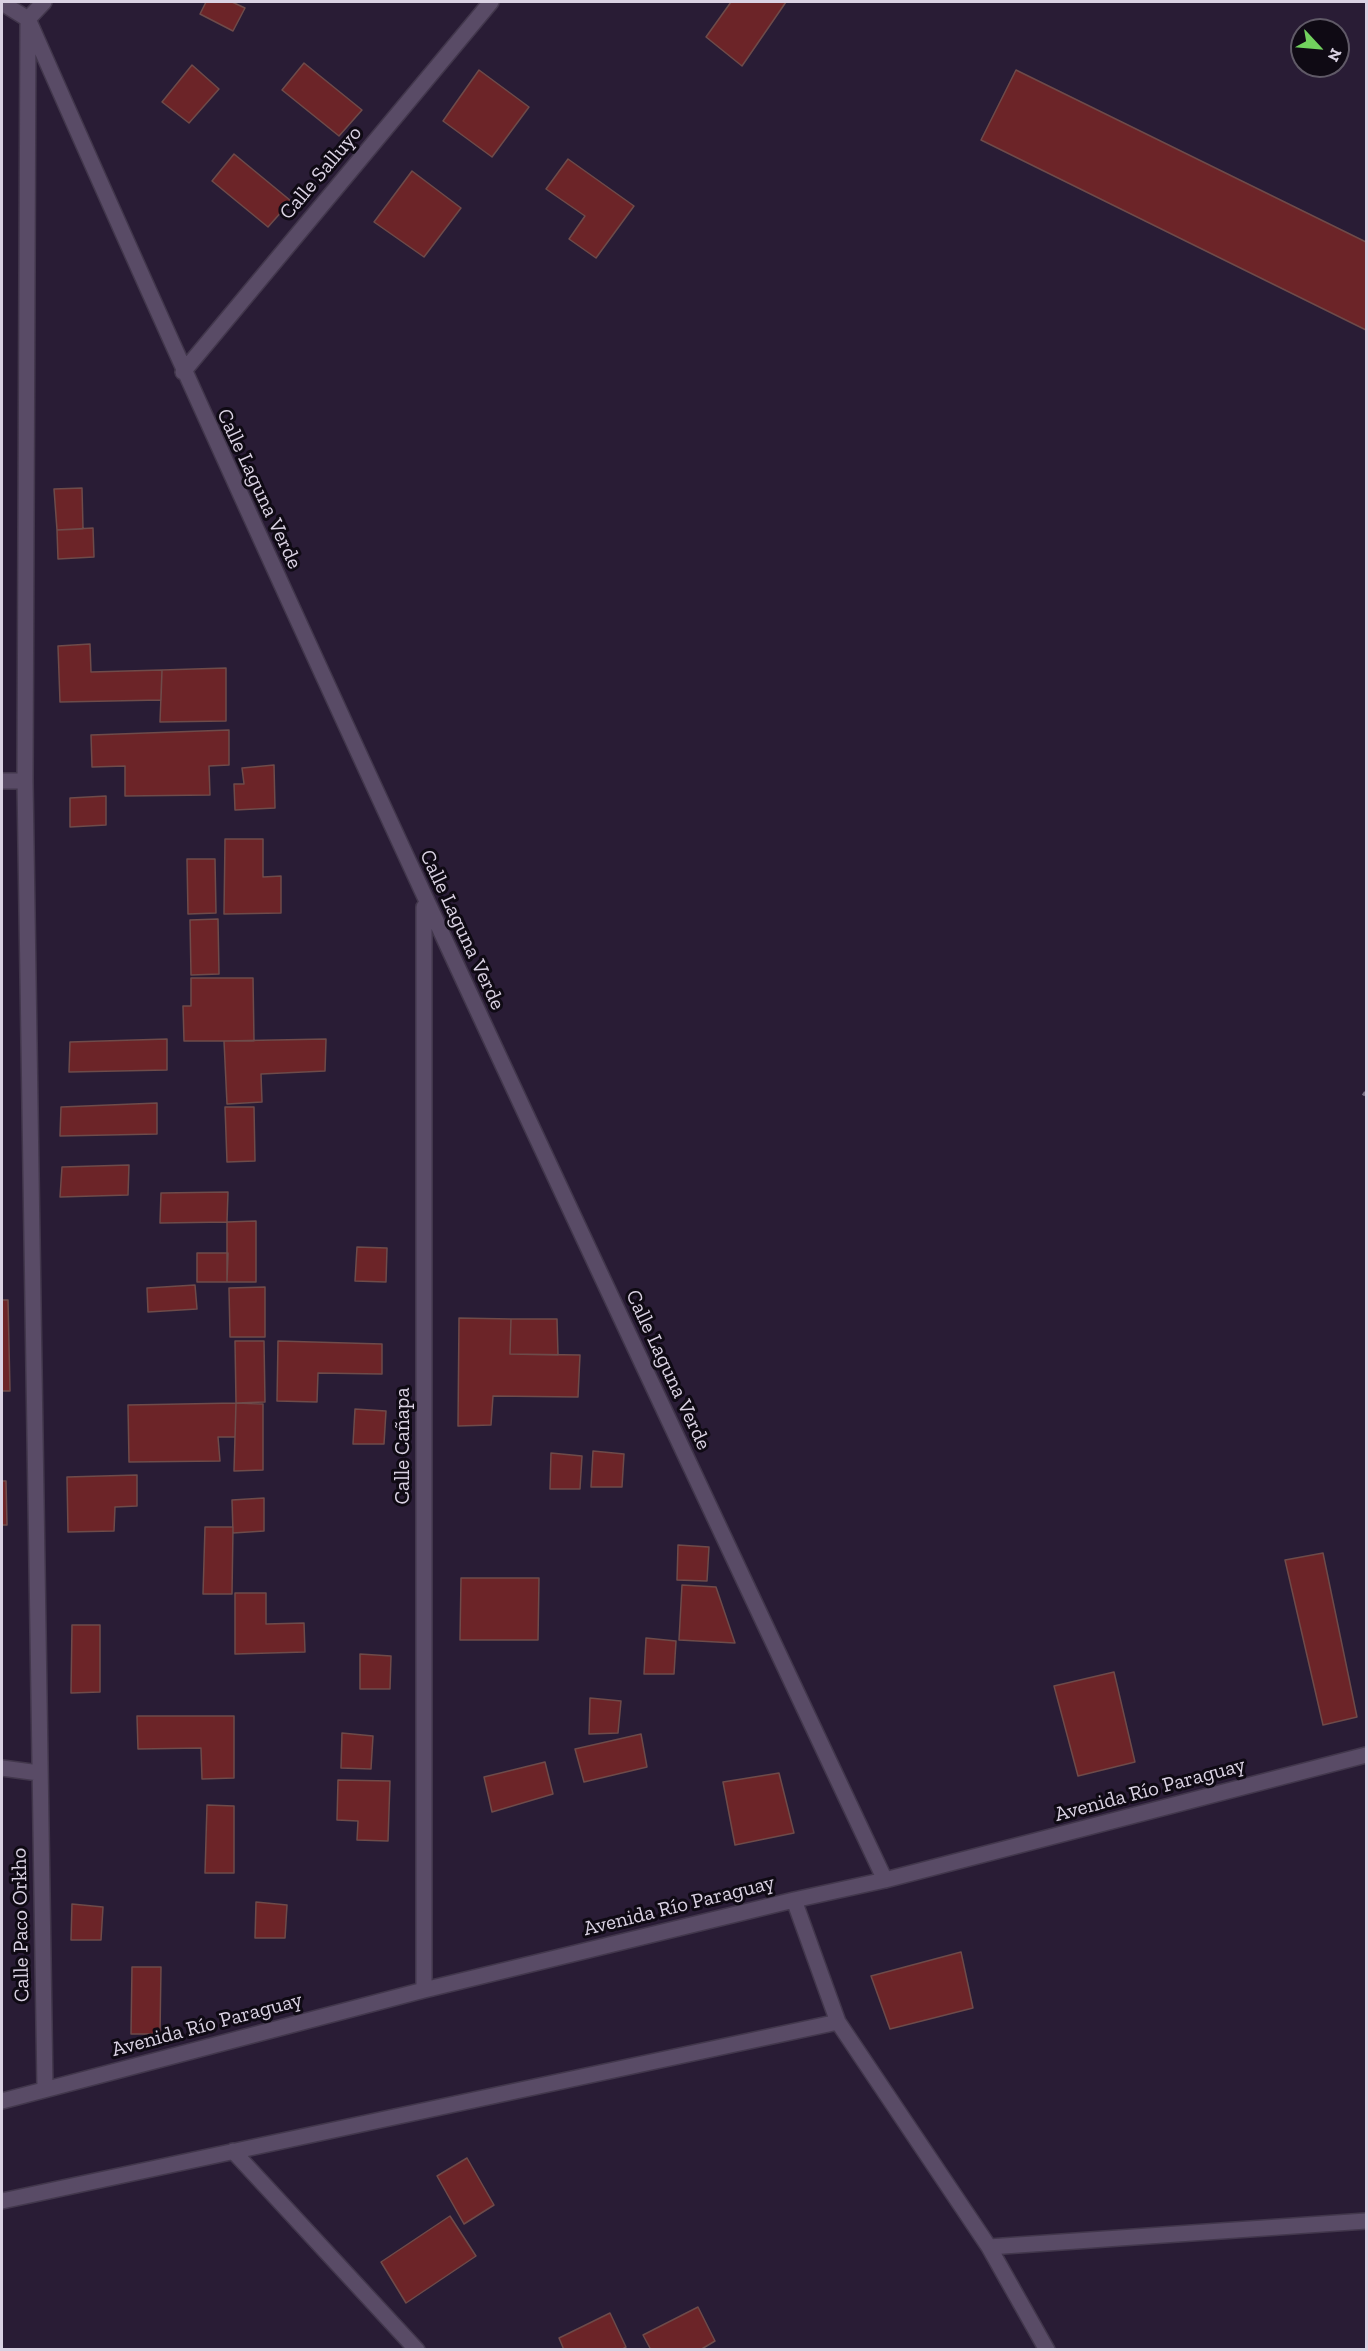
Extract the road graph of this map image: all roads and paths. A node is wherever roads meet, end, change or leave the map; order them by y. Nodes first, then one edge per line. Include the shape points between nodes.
1 (44, 2) edge
2 (491, 2) edge
3 (2, 3) edge
4 (28, 19) junction
5 (183, 372) junction
6 (2, 781) edge
7 (25, 781) junction
8 (424, 901) junction
9 (1366, 1755) edge
10 (2, 1768) edge
11 (39, 1773) junction
12 (885, 1880) junction
13 (794, 1900) junction
14 (424, 1990) junction
15 (838, 2022) junction
16 (45, 2089) junction
17 (2, 2101) edge
18 (233, 2151) junction
19 (2, 2201) edge
20 (1366, 2221) edge
21 (990, 2247) junction
22 (417, 2349) edge
23 (1047, 2349) edge

1 - 4 street
2 - 5 street, Calle Salluyo
3 - 4 street
4 - 5 street, Calle Laguna Verde
4 - 7 street, Calle Paco Orkho
5 - 8 street, Calle Laguna Verde
6 - 7 street
7 - 11 street, Calle Paco Orkho
8 - 12 street, Calle Laguna Verde
8 - 14 street, Calle Cañapa
9 - 12 street, Avenida Río Paraguay
10 - 11 street
11 - 16 street, Calle Paco Orkho
12 - 13 street, Avenida Río Paraguay
13 - 14 street, Avenida Río Paraguay
13 - 15 street
14 - 16 street, Avenida Río Paraguay
15 - 18 street
15 - 21 street
16 - 17 street, Avenida Río Paraguay
18 - 19 street
18 - 22 street
20 - 21 street
21 - 23 street

